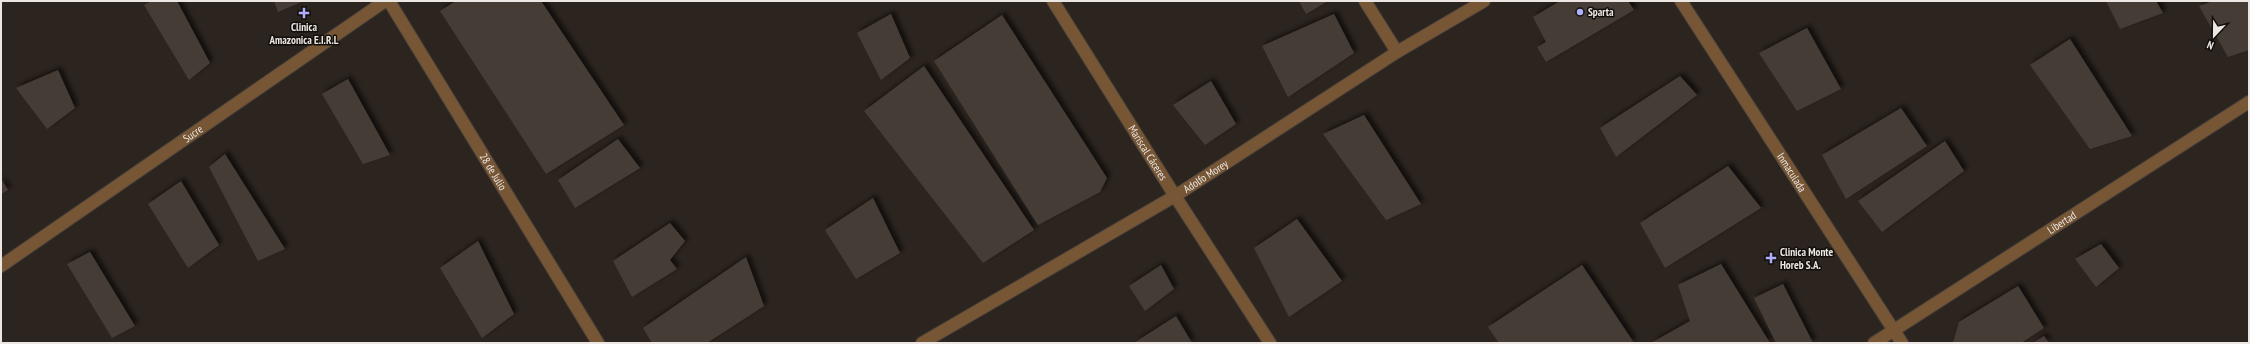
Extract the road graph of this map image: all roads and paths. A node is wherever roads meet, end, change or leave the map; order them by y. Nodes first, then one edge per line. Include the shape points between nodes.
1 (385, 1) edge
2 (389, 1) edge
3 (1053, 1) edge
4 (1365, 1) edge
5 (1484, 1) edge
6 (1681, 1) edge
7 (1397, 52) junction
8 (2249, 102) edge
9 (1175, 196) junction
10 (1, 266) edge
11 (1894, 329) junction
12 (598, 343) edge
13 (922, 343) edge
14 (1270, 343) edge
15 (1874, 343) edge
16 (1902, 343) edge

1 - 10 street, Sucre
2 - 12 street, 28 de Julio
3 - 9 street, Mariscal Cáceres
4 - 7 street
5 - 7 street, Adolfo Morey
6 - 11 street, Inmaculada
7 - 9 street, Adolfo Morey
8 - 11 street, Libertad
9 - 13 street, Adolfo Morey
9 - 14 street, Mariscal Cáceres
11 - 15 street, Libertad
11 - 16 street, Inmaculada

